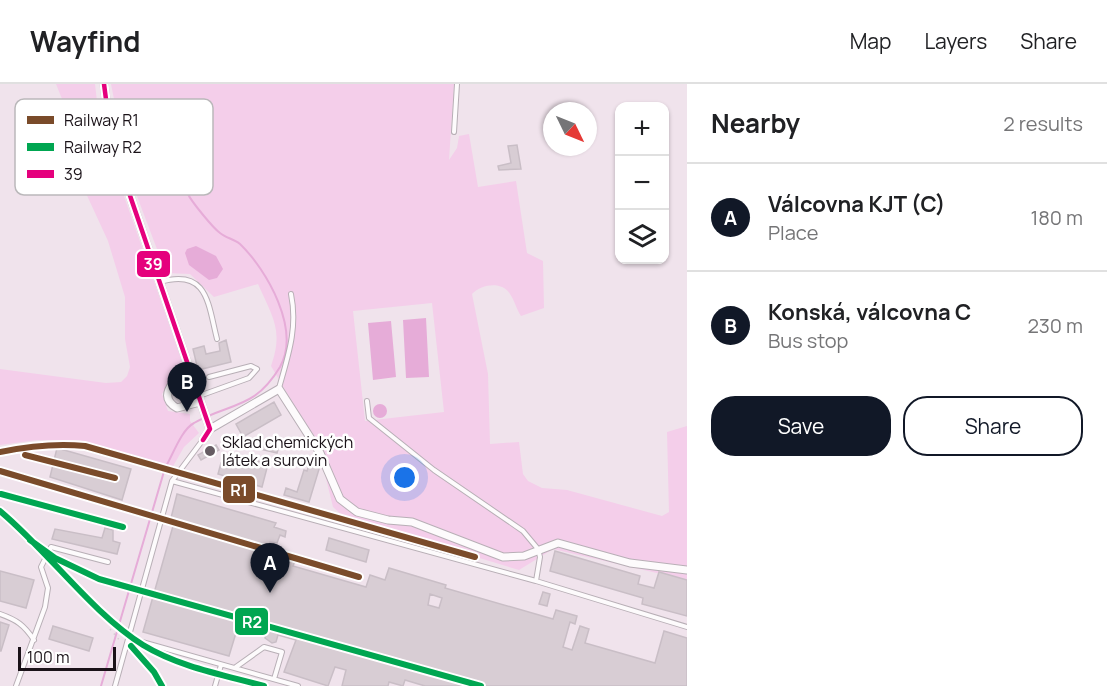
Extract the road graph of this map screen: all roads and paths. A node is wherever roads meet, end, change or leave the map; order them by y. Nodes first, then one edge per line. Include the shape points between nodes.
1 (104, 84) edge
2 (457, 84) edge
3 (106, 99) edge
4 (454, 132) dead end
5 (131, 195) edge
6 (160, 282) junction
7 (291, 294) dead end
8 (217, 339) dead end
9 (188, 365) junction
10 (208, 377) dead end
11 (279, 389) junction
12 (199, 399) junction
13 (367, 401) dead end
14 (209, 427) junction
15 (203, 440) joint
16 (172, 481) junction
17 (538, 549) junction
18 (108, 562) dead end
19 (687, 570) edge
20 (536, 581) junction
21 (0, 614) edge
22 (687, 627) edge
23 (110, 629) dead end
24 (128, 638) junction
25 (34, 640) junction
26 (122, 642) dead end
27 (220, 665) junction
28 (236, 668) junction
29 (274, 679) junction
30 (16, 686) edge
31 (115, 686) edge
32 (215, 686) edge
33 (298, 686) edge

1 - 3 street
2 - 4 lane
5 - 6 street
6 - 8 lane via 183,278 202,288
6 - 9 street
7 - 11 lane via 294,333
9 - 12 street
9 - 12 street via 167,390 166,398 177,408
10 - 12 lane via 251,366 257,369 249,378
11 - 14 street
11 - 17 street via 320,453 334,489 347,507 388,520 412,522 503,557 524,556
12 - 14 street
13 - 17 lane via 369,418 434,470 523,531
14 - 15 street
15 - 16 lane
16 - 20 lane
16 - 24 lane
17 - 19 street via 558,543 630,563
17 - 20 lane
18 - 25 lane via 51,547 41,567 48,588
20 - 22 lane
21 - 25 lane via 15,619
23 - 26 path
24 - 27 lane
24 - 31 lane
25 - 30 lane
27 - 28 lane
27 - 32 lane
28 - 29 lane
28 - 29 lane via 264,647 282,652
29 - 33 lane

